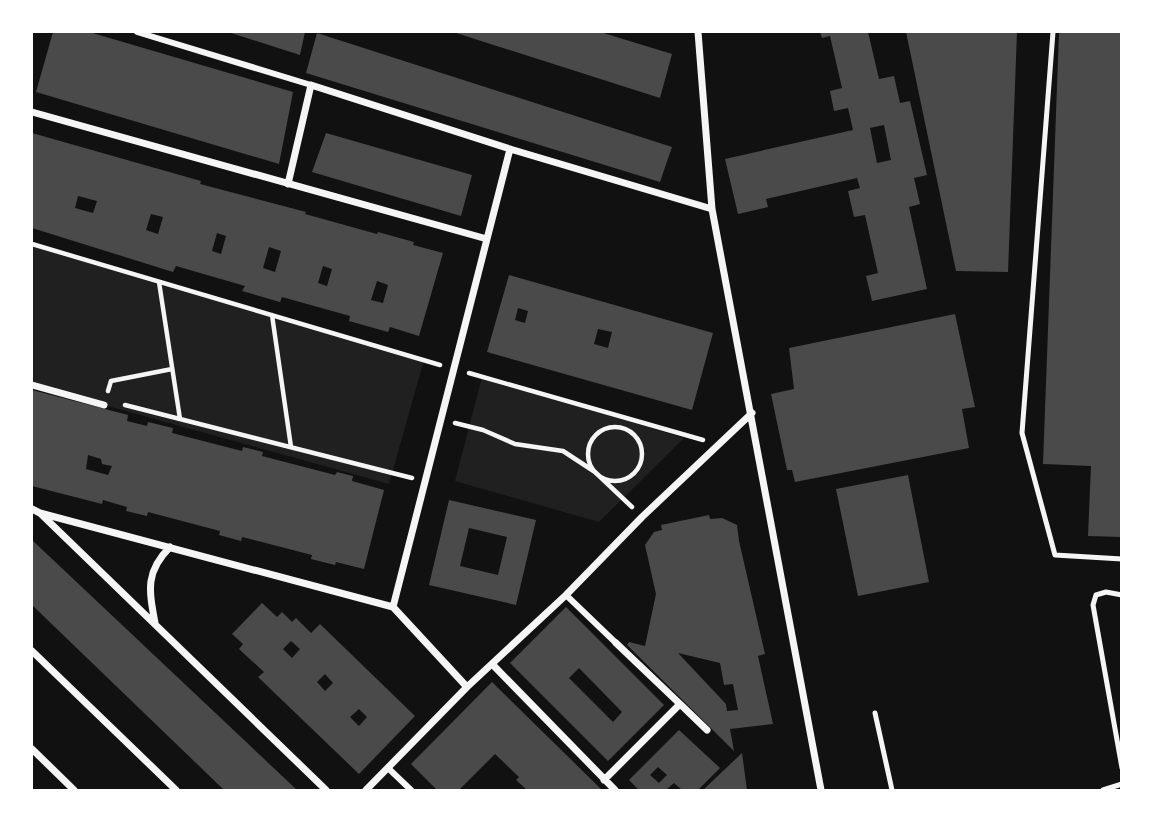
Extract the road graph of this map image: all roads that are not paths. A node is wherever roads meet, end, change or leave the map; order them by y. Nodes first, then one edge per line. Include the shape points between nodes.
1 (137, 32) edge
2 (698, 32) edge
3 (1053, 32) edge
4 (311, 85) junction
5 (32, 112) edge
6 (510, 149) junction
7 (288, 184) junction
8 (712, 209) junction
9 (487, 239) junction
10 (32, 385) edge
11 (104, 405) road end
12 (752, 414) junction
13 (32, 509) edge
14 (40, 513) junction
15 (170, 547) junction
16 (1122, 559) edge
17 (1122, 594) edge
18 (566, 595) junction
19 (394, 607) junction
20 (155, 624) junction
21 (616, 643) joint
22 (32, 650) edge
23 (493, 664) junction
24 (467, 687) junction
25 (680, 704) junction
26 (875, 713) dead end
27 (707, 730) dead end
28 (32, 749) edge
29 (388, 768) junction
30 (1122, 768) edge
31 (604, 780) junction
32 (1122, 784) edge
33 (74, 790) edge
34 (176, 790) edge
35 (326, 790) edge
36 (366, 790) edge
37 (411, 790) edge
38 (615, 790) edge
39 (821, 790) edge
40 (891, 790) edge
41 (1103, 790) edge

1 - 4 street
2 - 8 street
3 - 16 lane via 1022,433 1055,555
4 - 6 street
4 - 7 street
5 - 7 street
6 - 8 street
6 - 9 street
7 - 9 street
8 - 12 street
9 - 19 street
10 - 11 street
12 - 18 street
12 - 39 street
13 - 14 street
14 - 15 street
14 - 20 street
15 - 19 street
15 - 20 street via 150,577
17 - 30 lane via 1096,595 1093,605
18 - 21 street
18 - 23 street
19 - 24 street
20 - 35 street
21 - 25 street
22 - 34 street
23 - 24 street
23 - 31 street
24 - 29 street
25 - 27 street
25 - 31 street
26 - 40 lane
28 - 33 street
29 - 36 street
29 - 37 street
31 - 38 street
32 - 41 lane

